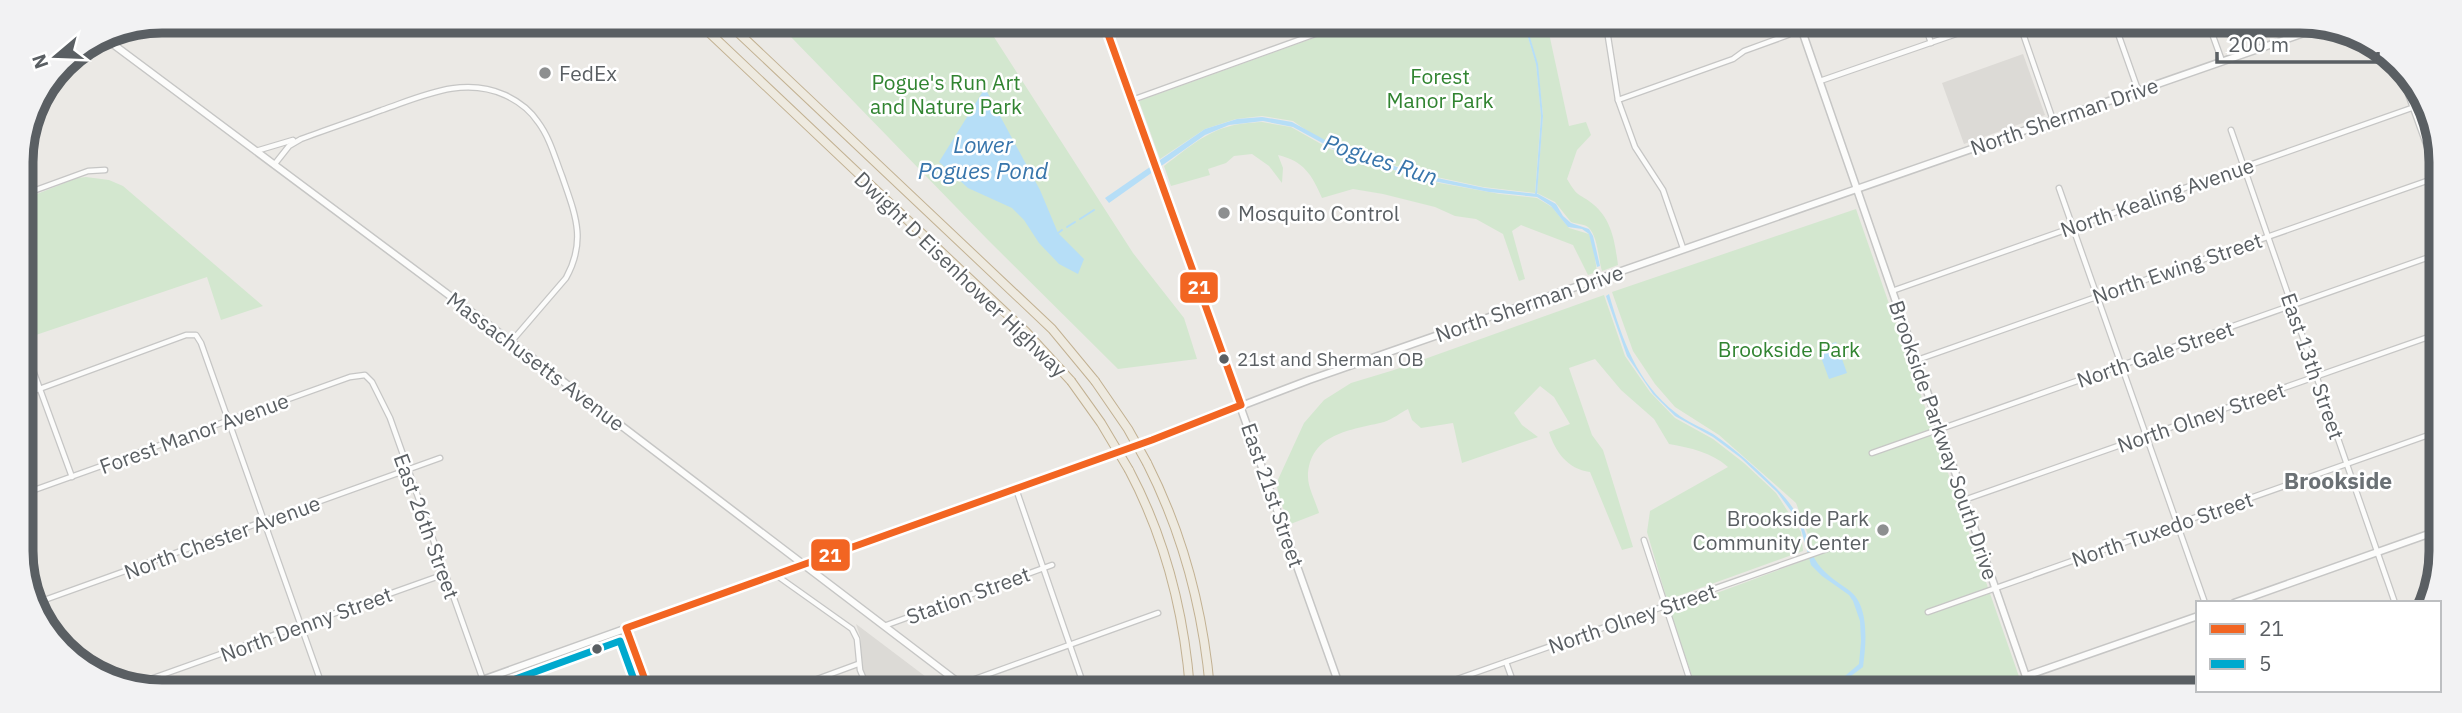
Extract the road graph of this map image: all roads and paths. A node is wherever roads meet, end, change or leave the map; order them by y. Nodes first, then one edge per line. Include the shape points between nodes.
1 (1317, 33) edge
2 (1607, 33) edge
3 (1803, 33) edge
4 (1928, 33) edge
5 (1959, 33) edge
6 (2023, 33) edge
7 (2118, 33) edge
8 (2213, 33) edge
9 (2303, 33) edge
10 (710, 34) edge
11 (739, 34) edge
12 (1108, 34) edge
13 (1788, 35) dead end
14 (1931, 43) junction
15 (112, 44) edge
16 (2222, 61) junction
17 (1820, 81) junction
18 (2138, 90) junction
19 (2407, 91) edge
20 (1132, 100) junction
21 (1618, 100) junction
22 (2416, 107) edge
23 (2413, 108) junction
24 (2053, 120) junction
25 (2231, 130) dead end
26 (301, 138) junction
27 (2428, 151) edge
28 (256, 152) junction
29 (274, 165) junction
30 (2244, 167) junction
31 (105, 170) dead end
32 (2429, 181) edge
33 (2059, 188) dead end
34 (1857, 189) junction
35 (34, 191) edge
36 (2073, 227) junction
37 (2268, 236) junction
38 (1684, 248) junction
39 (2429, 257) edge
40 (1892, 291) junction
41 (2097, 296) junction
42 (2292, 306) junction
43 (2429, 337) edge
44 (511, 342) junction
45 (1916, 360) junction
46 (2122, 366) junction
47 (33, 372) edge
48 (365, 376) joint
49 (2316, 376) junction
50 (40, 389) junction
51 (33, 392) edge
52 (1241, 405) junction
53 (229, 420) junction
54 (1940, 430) junction
55 (2429, 435) edge
56 (2146, 436) junction
57 (1872, 453) dead end
58 (440, 458) dead end
59 (2347, 464) junction
60 (407, 471) junction
61 (72, 477) junction
62 (1016, 489) junction
63 (33, 491) edge
64 (1964, 500) junction
65 (265, 522) junction
66 (2177, 524) junction
67 (2429, 534) edge
68 (1644, 540) dead end
69 (1835, 541) dead end
70 (2378, 552) junction
71 (804, 565) junction
72 (1052, 565) dead end
73 (1043, 568) junction
74 (445, 574) junction
75 (776, 575) junction
76 (1995, 588) junction
77 (44, 600) edge
78 (2204, 601) edge
79 (2240, 601) edge
80 (2394, 601) edge
81 (1664, 607) junction
82 (1928, 612) dead end
83 (1158, 613) dead end
84 (2196, 617) edge
85 (884, 625) junction
86 (302, 626) junction
87 (626, 628) junction
88 (1069, 644) junction
89 (1506, 662) junction
90 (858, 664) junction
91 (2026, 676) junction
92 (150, 679) edge
93 (1337, 679) edge
94 (1456, 679) edge
95 (1512, 679) edge
96 (1689, 679) edge
97 (2027, 679) edge
98 (320, 680) edge
99 (483, 680) joint
100 (646, 680) edge
101 (815, 680) edge
102 (864, 680) edge
103 (954, 680) edge
104 (972, 680) edge
105 (1082, 680) edge
106 (1190, 680) edge
107 (1209, 680) edge

1 - 20 street
2 - 21 street
3 - 17 main road, Brookside Parkway South Drive
4 - 14 street
5 - 14 street
6 - 24 street
7 - 18 street
8 - 16 street
9 - 16 main road, North Sherman Drive
10 - 106 highway, Dwight D Eisenhower Highway, bridge via 1026,332 1071,381 1129,470 1151,517 1173,584
11 - 107 highway, Dwight D Eisenhower Highway, bridge via 1052,329 1095,381 1123,421 1168,507 1194,584
12 - 20 main road, East 21st Street
13 - 21 street
14 - 17 street
15 - 28 main road, Massachusetts Avenue
16 - 18 main road, North Sherman Drive
17 - 34 main road, Brookside Parkway South Drive
18 - 24 main road, North Sherman Drive
19 - 23 street
20 - 52 main road, East 21st Street
21 - 38 street via 1635,147 1663,190
22 - 23 street, North Kealing Avenue
23 - 27 street
23 - 30 street, North Kealing Avenue
24 - 34 main road, North Sherman Drive
25 - 30 street, East 13th Street
26 - 28 street
26 - 29 street
26 - 44 street via 452,88 496,91 523,105 546,135 579,226 572,268
28 - 29 main road, Massachusetts Avenue
29 - 44 main road, Massachusetts Avenue
30 - 36 street, North Kealing Avenue
30 - 37 street, East 13th Street
31 - 35 street via 88,171
32 - 37 street, North Ewing Street
33 - 36 street
34 - 38 main road, North Sherman Drive
34 - 40 main road, Brookside Parkway South Drive
36 - 40 street, North Kealing Avenue
36 - 41 street
37 - 41 street, North Ewing Street
37 - 42 street, East 13th Street
38 - 52 main road, North Sherman Drive
39 - 42 street, North Gale Street
40 - 45 main road, Brookside Parkway South Drive
41 - 45 street, North Ewing Street
41 - 46 street
42 - 46 street, North Gale Street
42 - 49 street, East 13th Street
43 - 49 street, North Olney Street
44 - 71 main road, Massachusetts Avenue
45 - 54 main road, Brookside Parkway South Drive
46 - 54 street, North Gale Street
46 - 56 street
47 - 50 street
48 - 53 street, Forest Manor Avenue via 350,377
48 - 60 street, East 26th Street via 390,418
49 - 56 street, North Olney Street
49 - 59 street, East 13th Street
50 - 51 street
50 - 53 street via 196,335
50 - 61 street
52 - 62 main road, North Sherman Drive
52 - 93 main road, East 21st Street
53 - 61 street, Forest Manor Avenue
53 - 65 street
54 - 57 street, North Gale Street
54 - 64 main road, Brookside Parkway South Drive
55 - 59 street, North Tuxedo Street
56 - 64 street, North Olney Street
56 - 66 street
58 - 60 street, North Chester Avenue
59 - 66 street, North Tuxedo Street
59 - 70 street, East 13th Street
60 - 65 street, North Chester Avenue
60 - 74 street, East 26th Street
61 - 63 street, Forest Manor Avenue
62 - 71 main road, North Sherman Drive
62 - 73 street
64 - 76 main road, Brookside Parkway South Drive
65 - 77 street, North Chester Avenue
65 - 86 street
66 - 76 street, North Tuxedo Street
66 - 78 street
67 - 70 main road
68 - 81 street
69 - 81 street, North Olney Street via 1827,549
70 - 79 main road
70 - 80 street, East 13th Street
71 - 75 main road, North Sherman Drive
71 - 85 main road, Massachusetts Avenue
72 - 73 street, Station Street
73 - 85 street, Station Street
73 - 88 street
74 - 86 street, North Denny Street
74 - 99 street, East 26th Street
75 - 87 main road, North Sherman Drive
75 - 90 street via 854,632
76 - 82 street, North Tuxedo Street
76 - 91 main road, Brookside Parkway South Drive
81 - 89 street, North Olney Street
81 - 96 street
83 - 88 street
84 - 91 main road
85 - 103 main road, Massachusetts Avenue
86 - 92 street, North Denny Street
86 - 98 street
87 - 99 main road, North Sherman Drive
87 - 100 main road
88 - 104 street
88 - 105 street
89 - 94 street, North Olney Street
89 - 95 street
90 - 101 street
90 - 102 street
91 - 97 main road, Brookside Parkway South Drive

